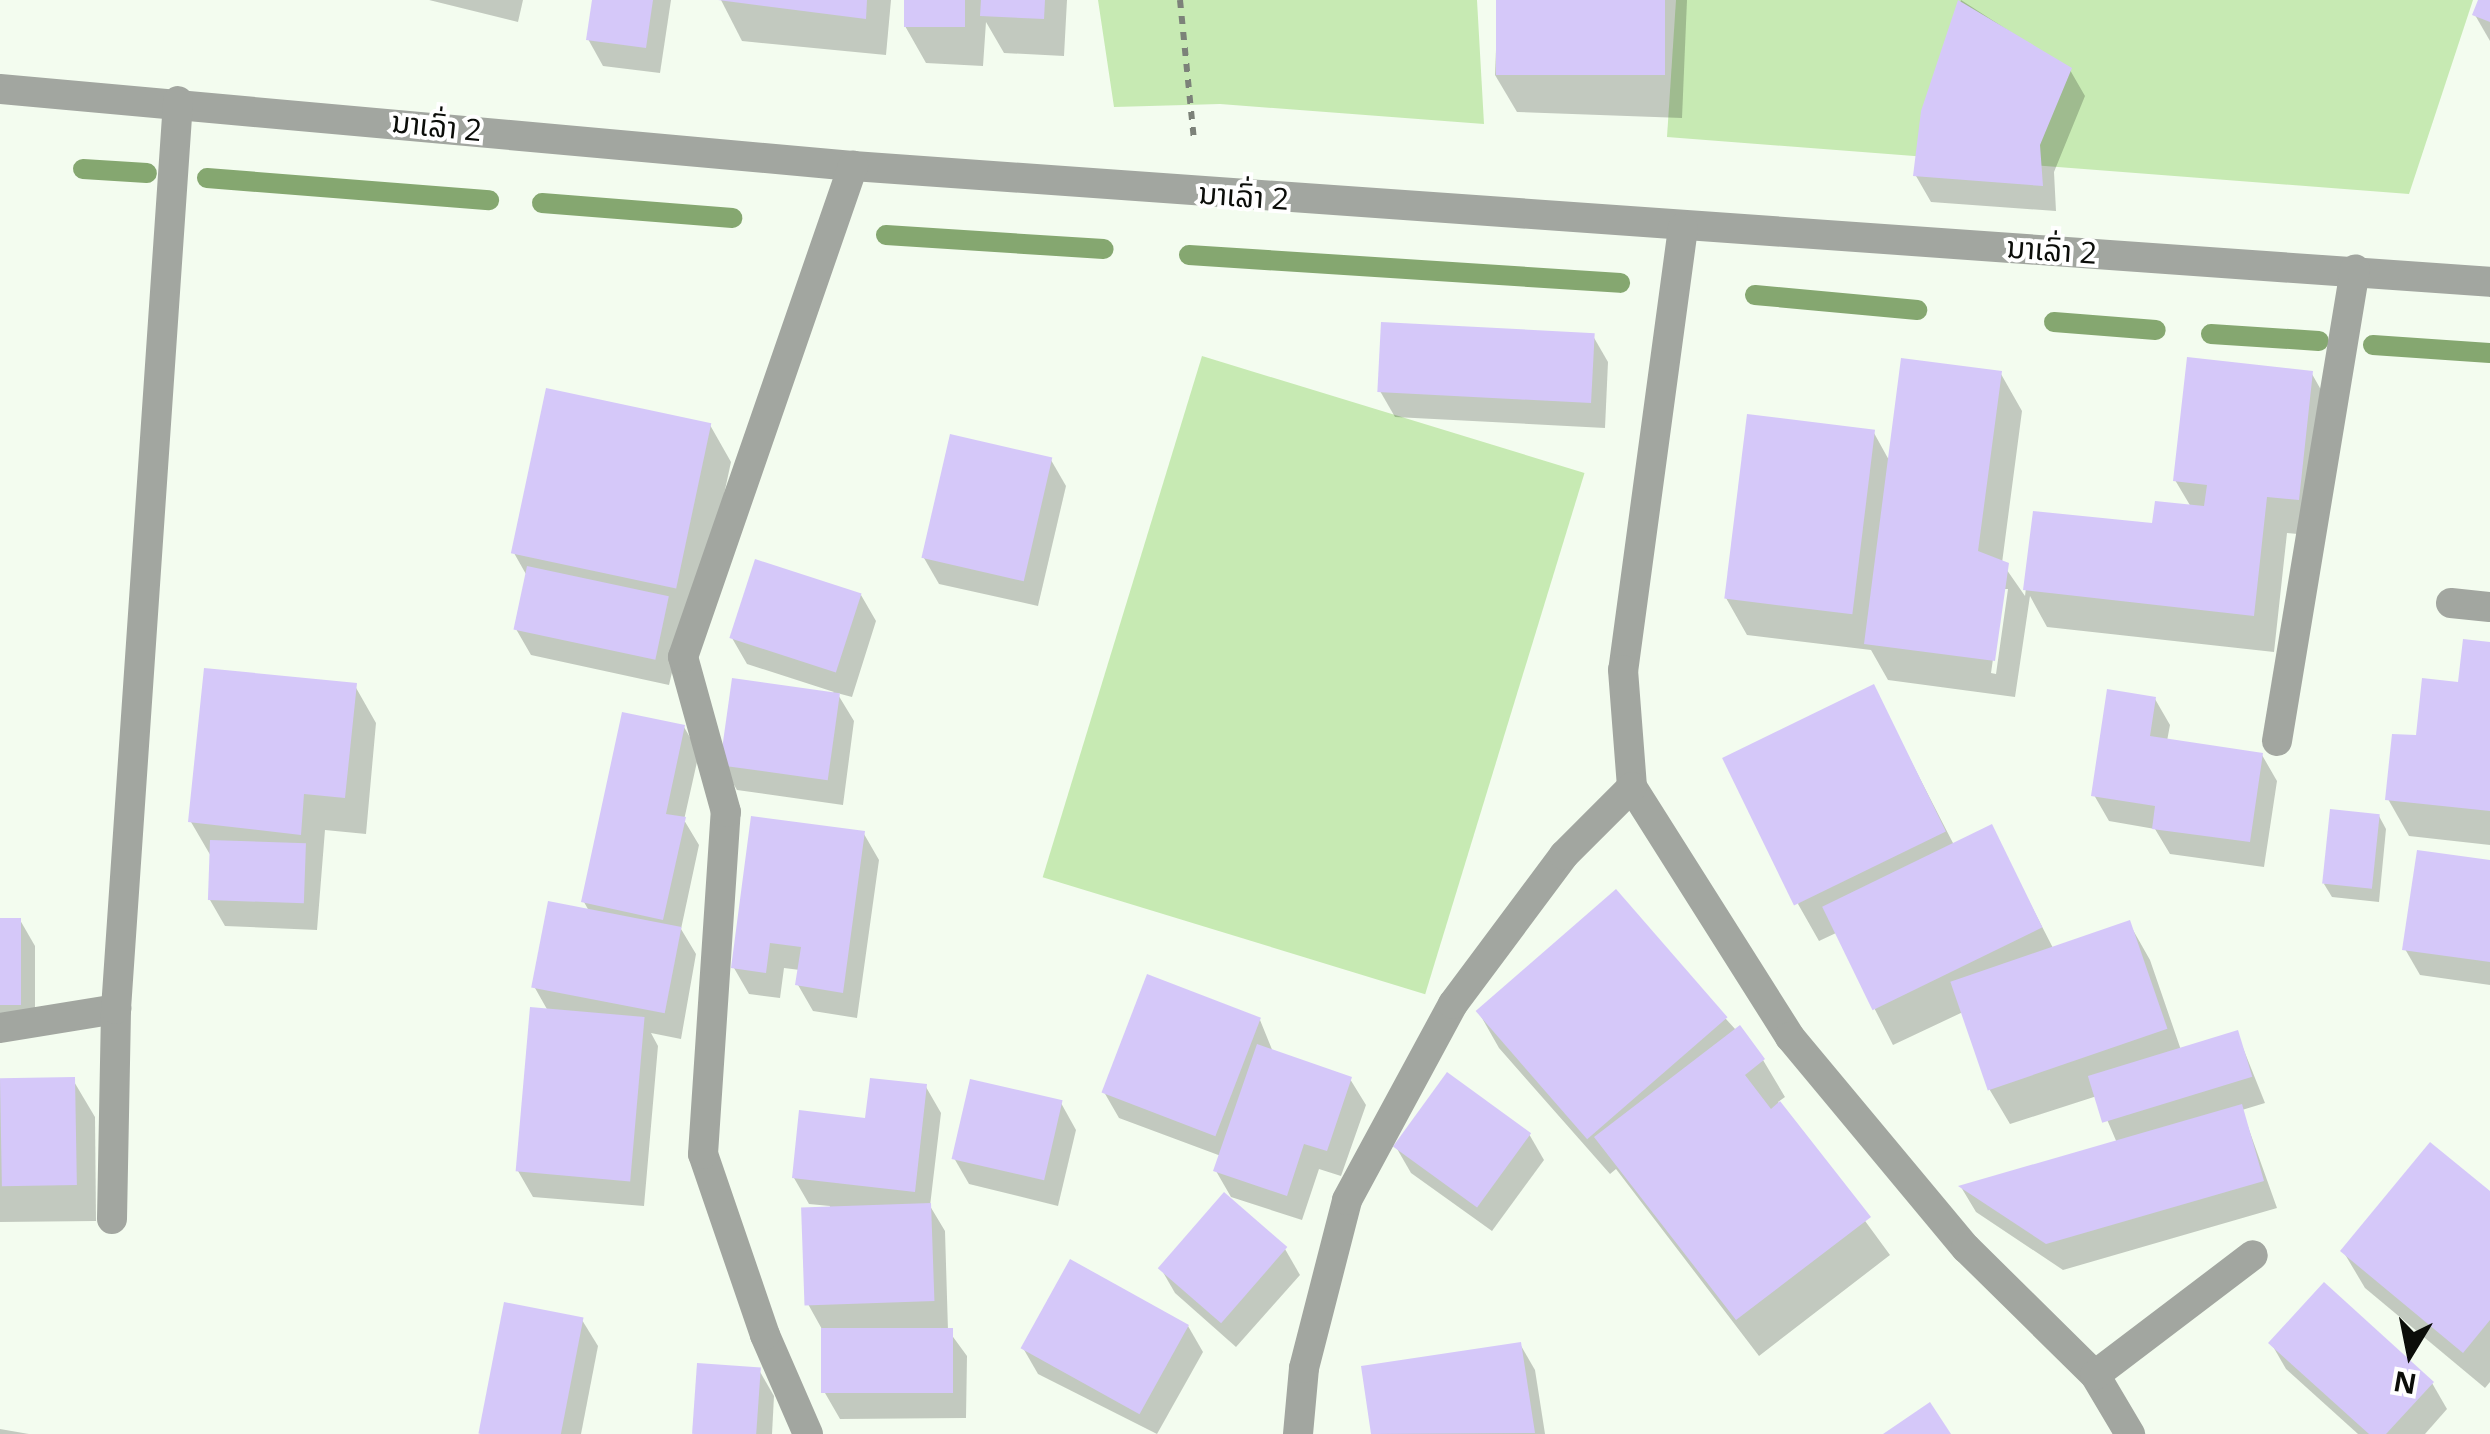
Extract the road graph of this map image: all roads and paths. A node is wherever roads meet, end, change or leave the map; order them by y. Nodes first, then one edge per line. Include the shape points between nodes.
1 (1180, 0) edge
2 (0, 89) edge
3 (178, 101) junction
4 (853, 166) junction
5 (1199, 192) junction
6 (1683, 228) junction
7 (2355, 269) junction
8 (2490, 282) edge
9 (2451, 603) dead end
10 (2490, 607) edge
11 (2278, 741) dead end
12 (1632, 787) junction
13 (116, 1009) junction
14 (0, 1028) edge
15 (112, 1219) dead end
16 (2253, 1255) dead end
17 (2095, 1375) junction
18 (808, 1434) edge
19 (1298, 1434) edge
20 (2130, 1434) edge

1 - 5 path
2 - 3 street, ນາເລົ່າ 2
3 - 4 street, ນາເລົ່າ 2
3 - 13 street
4 - 5 street, ນາເລົ່າ 2
4 - 18 street via 682,657 726,812 703,1154 765,1336
5 - 6 street, ນາເລົ່າ 2
6 - 7 street, ນາເລົ່າ 2
6 - 12 street via 1623,670
7 - 8 street, ນາເລົ່າ 2
7 - 11 street
9 - 10 street
12 - 17 street via 1790,1038 1966,1248
12 - 19 street via 1564,856 1453,1004 1347,1200 1304,1368
13 - 14 street
13 - 15 street
16 - 17 street
17 - 20 street

